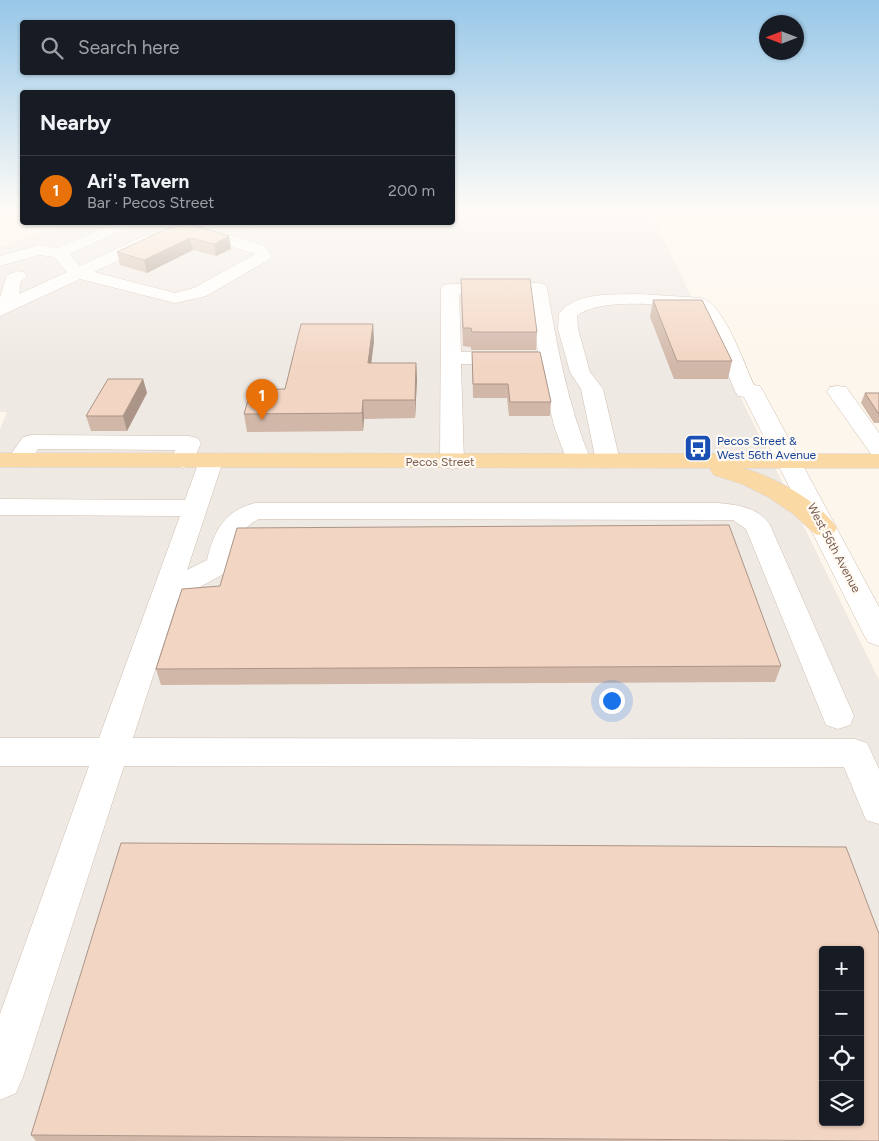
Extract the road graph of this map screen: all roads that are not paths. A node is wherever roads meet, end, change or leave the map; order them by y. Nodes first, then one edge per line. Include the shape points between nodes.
1 (67, 261) edge
2 (103, 261) edge
3 (255, 261) edge
4 (78, 273) junction
5 (18, 276) dead end
6 (0, 309) edge
7 (450, 358) junction
8 (549, 358) junction
9 (838, 392) dead end
10 (879, 449) edge
11 (9, 460) edge
12 (210, 461) junction
13 (608, 461) junction
14 (658, 461) junction
15 (879, 461) edge
16 (452, 462) junction
17 (579, 462) junction
18 (789, 462) junction
19 (0, 507) edge
20 (194, 508) junction
21 (824, 528) junction
22 (867, 586) edge
23 (165, 594) junction
24 (879, 635) edge
25 (838, 716) dead end
26 (0, 752) edge
27 (111, 752) junction
28 (879, 809) edge
29 (0, 1077) edge

1 - 4 street
2 - 4 street
3 - 4 street via 200,292 175,298
4 - 6 street
5 - 6 street via 13,279 10,296
7 - 8 street
7 - 8 street via 450,288 538,288
7 - 16 street
8 - 17 street via 565,426
9 - 10 street
11 - 12 main road, Pecos Street
12 - 16 main road, Pecos Street
12 - 20 street
13 - 14 main road, Pecos Street
13 - 17 main road, Pecos Street
13 - 18 street, West 56th Avenue via 592,390 580,372 568,329 568,314 580,305 602,302 683,301 701,303 711,313 749,391
14 - 18 main road, Pecos Street
14 - 21 main road via 710,467 759,481 795,502
15 - 18 main road, Pecos Street
16 - 17 main road, Pecos Street
18 - 21 street, West 56th Avenue
19 - 20 street
20 - 23 street
21 - 22 street, West 56th Avenue
22 - 24 street, West 56th Avenue
23 - 25 street via 219,566 230,526 255,511 718,511 740,514 758,526
23 - 27 street
26 - 27 street
27 - 28 street via 855,753
27 - 29 street

